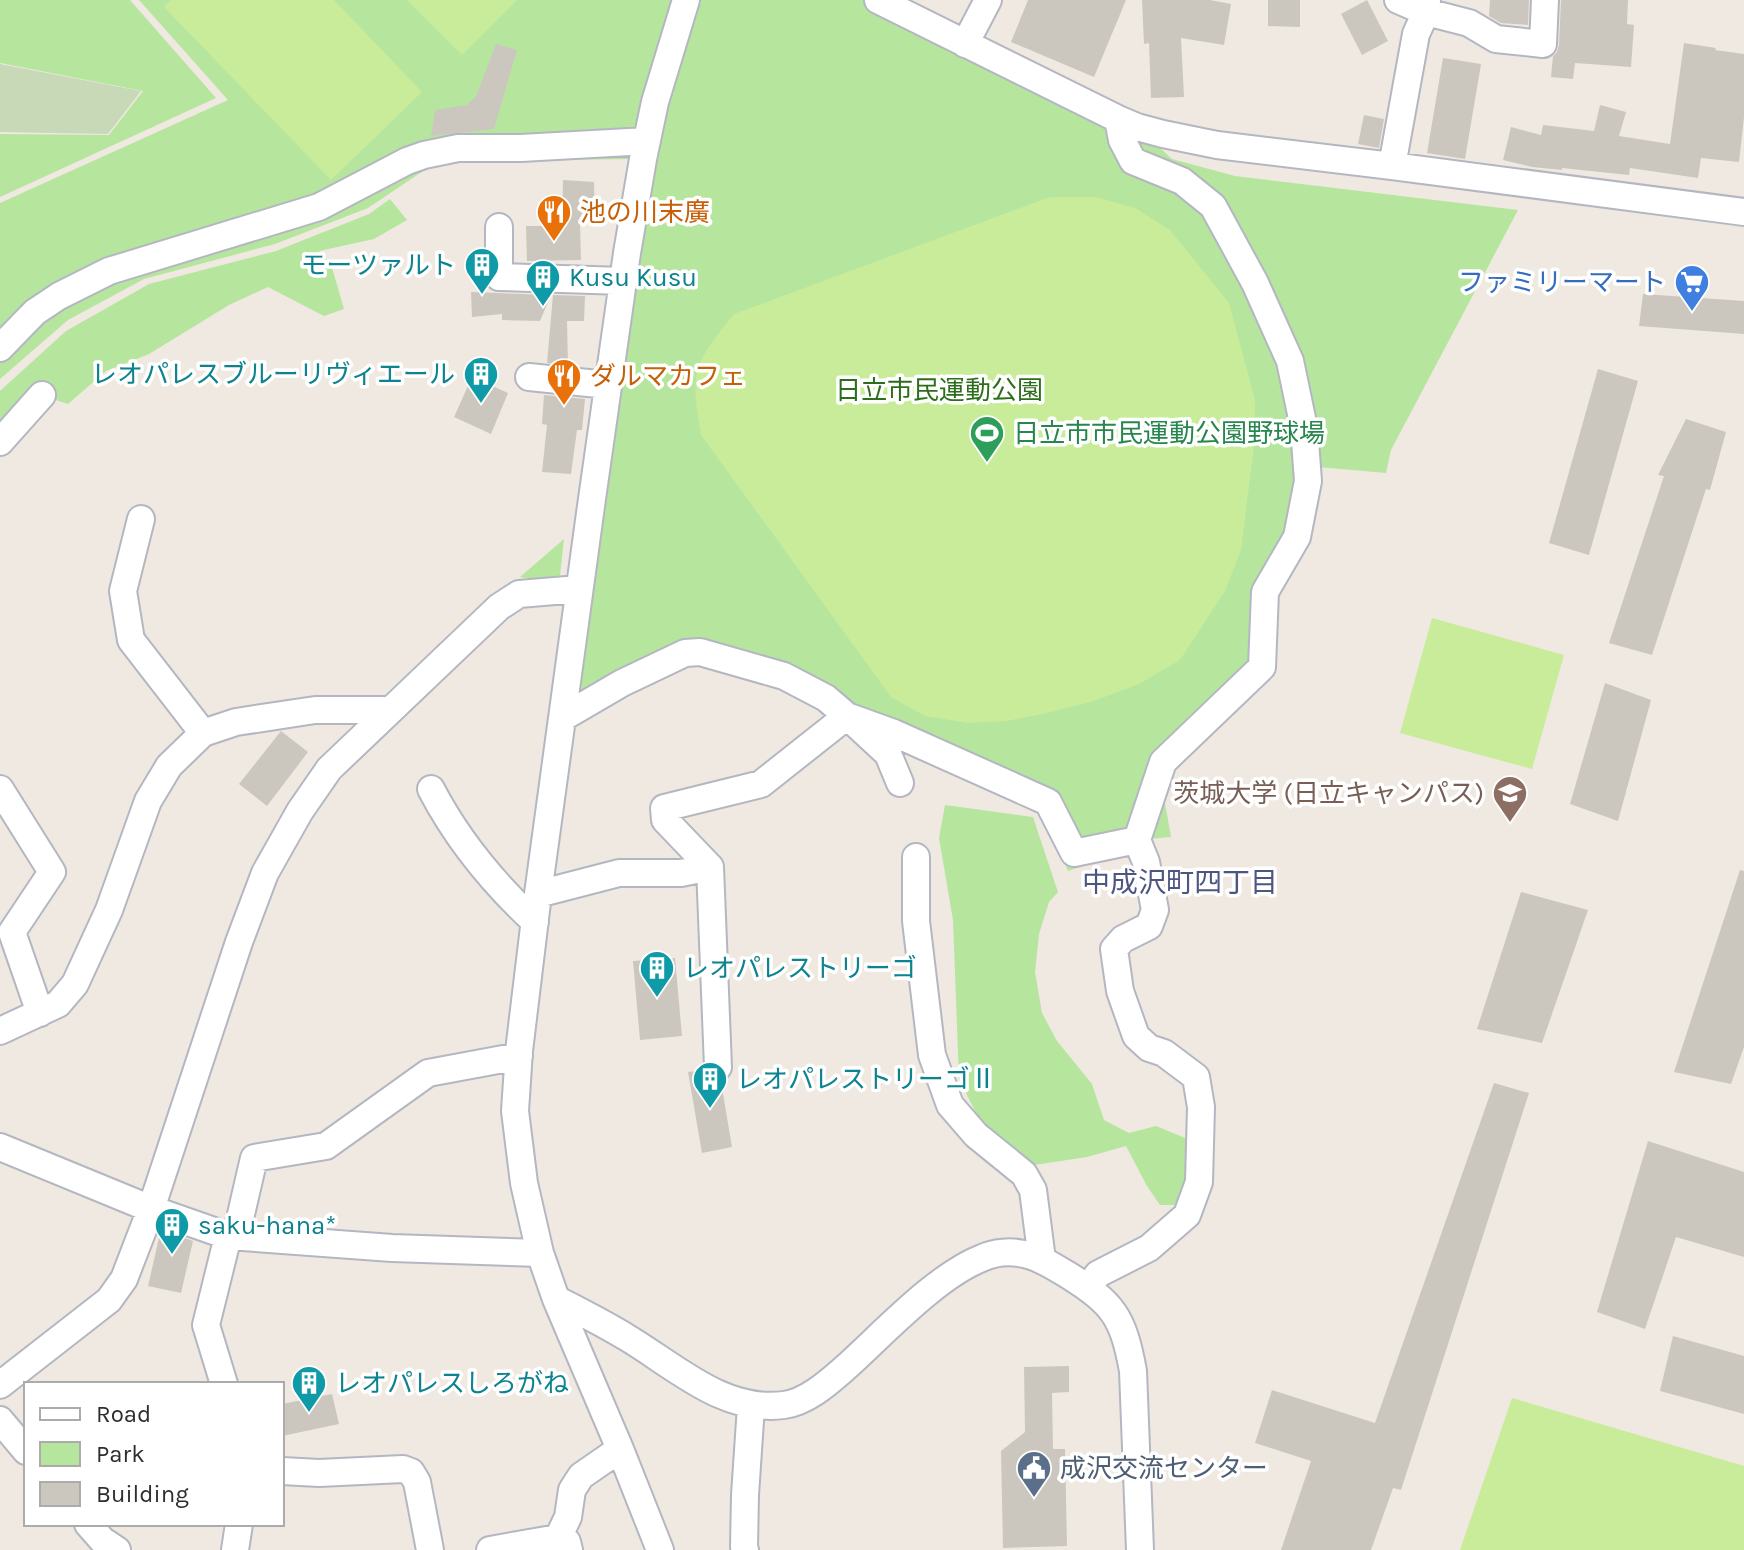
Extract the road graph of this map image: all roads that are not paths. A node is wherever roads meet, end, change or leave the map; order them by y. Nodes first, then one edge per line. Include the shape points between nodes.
1 (686, 0) edge
2 (878, 0) edge
3 (988, 0) edge
4 (1398, 0) edge
5 (1545, 0) edge
6 (1427, 6) edge
7 (965, 44) junction
8 (1118, 119) junction
9 (647, 141) junction
10 (1392, 166) junction
11 (1744, 212) edge
12 (499, 227) dead end
13 (623, 281) junction
14 (0, 348) edge
15 (529, 377) dead end
16 (608, 385) junction
17 (42, 395) dead end
18 (0, 442) edge
19 (141, 519) dead end
20 (579, 589) junction
21 (391, 710) junction
22 (847, 716) junction
23 (562, 718) junction
24 (203, 733) junction
25 (900, 783) dead end
26 (0, 789) edge
27 (431, 789) dead end
28 (1137, 840) junction
29 (916, 857) dead end
30 (710, 867) junction
31 (538, 894) junction
32 (535, 922) junction
33 (40, 1013) junction
34 (0, 1031) edge
35 (519, 1056) junction
36 (718, 1067) dead end
37 (0, 1147) edge
38 (151, 1209) junction
39 (232, 1236) junction
40 (540, 1253) junction
41 (1042, 1260) junction
42 (1088, 1288) junction
43 (556, 1299) junction
44 (223, 1382) edge
45 (0, 1385) edge
46 (751, 1406) junction
47 (0, 1420) edge
48 (24, 1449) edge
49 (620, 1449) junction
50 (284, 1471) edge
51 (90, 1526) edge
52 (239, 1526) edge
53 (564, 1544) edge
54 (117, 1550) edge
55 (235, 1550) edge
56 (430, 1550) edge
57 (490, 1550) edge
58 (660, 1550) edge
59 (745, 1550) edge
60 (1140, 1550) edge

1 - 9 street
2 - 7 street
3 - 7 street
4 - 6 street
5 - 6 street via 1543,44 1496,39
6 - 10 street via 1416,34
7 - 8 street
8 - 10 street via 1190,141
8 - 28 street via 1133,161 1182,181 1213,206 1255,283 1290,361 1308,481 1297,537 1265,592 1262,667 1163,762
9 - 13 street
9 - 14 street via 458,148 424,155 319,207 109,271 35,312
10 - 11 street
12 - 13 street via 499,277
13 - 16 street
15 - 16 street
16 - 20 street
17 - 18 street
19 - 24 street via 123,591 131,640
20 - 21 street via 519,594
20 - 23 street
21 - 24 street via 315,710 236,722
21 - 38 street via 329,769 265,873
22 - 23 street via 784,676 700,652 685,653 622,683
22 - 25 street via 888,754
22 - 28 street via 1048,802 1074,853
22 - 30 street via 761,784 664,808 665,820
23 - 31 street
24 - 33 street via 169,766 148,801 109,910 75,984 58,1004
26 - 33 street via 52,872 12,932
27 - 32 street via 465,845
28 - 42 street via 1155,910 1149,926 1114,949 1120,991 1136,1036 1196,1077 1201,1107 1199,1182 1187,1215 1149,1248 1098,1274
29 - 41 street via 916,921 932,1055 950,1105 976,1135 1024,1174 1033,1190
30 - 31 street via 681,873 619,873
30 - 36 street
31 - 32 street
32 - 35 street
33 - 34 street
35 - 39 street via 428,1073 326,1146 254,1158
35 - 40 street via 515,1111
37 - 38 street
38 - 39 street
38 - 45 street via 124,1279 109,1300
39 - 40 street
39 - 44 street via 206,1325
40 - 43 street
41 - 42 street
41 - 46 street via 997,1254 958,1269 821,1389 787,1405
42 - 60 street via 1116,1314 1128,1341
43 - 46 street via 689,1379
43 - 49 street
46 - 59 street
47 - 48 street
49 - 53 street via 581,1476 572,1490
49 - 58 street
50 - 56 street via 411,1472
51 - 54 street
52 - 55 street
53 - 57 street

